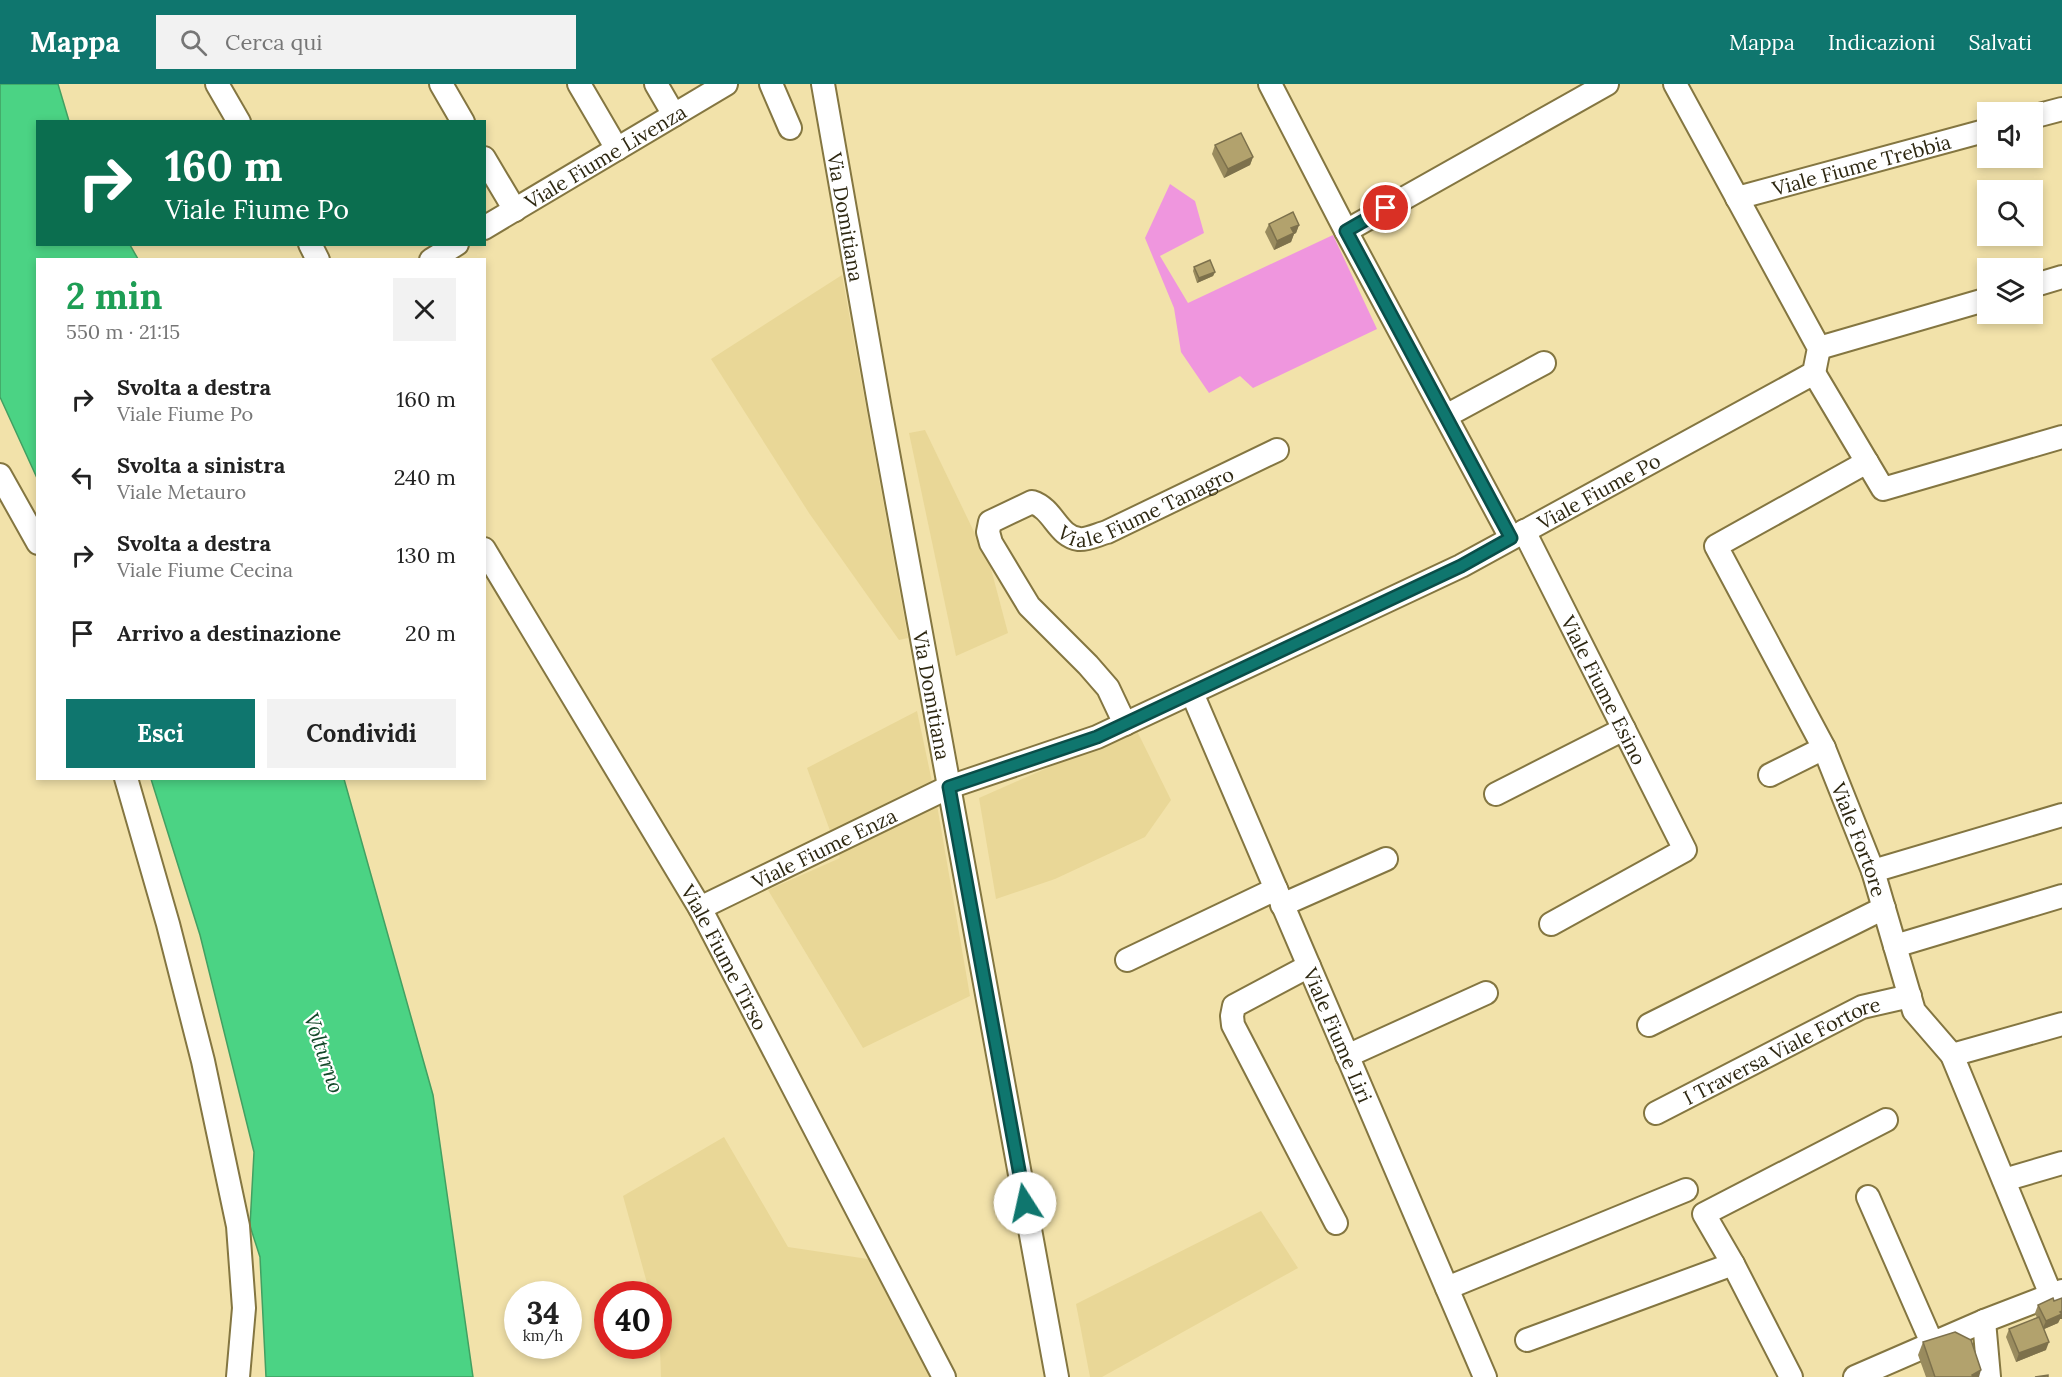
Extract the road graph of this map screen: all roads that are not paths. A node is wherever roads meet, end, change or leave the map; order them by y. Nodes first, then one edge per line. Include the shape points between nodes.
1 (217, 84) edge
2 (441, 84) edge
3 (579, 84) edge
4 (656, 84) edge
5 (726, 84) edge
6 (771, 84) edge
7 (823, 84) edge
8 (1270, 84) edge
9 (1607, 84) edge
10 (1675, 84) edge
11 (2062, 109) edge
12 (2043, 114) edge
13 (674, 115) junction
14 (237, 120) edge
15 (462, 120) edge
16 (790, 128) dead end
17 (1977, 133) edge
18 (617, 149) junction
19 (486, 161) edge
20 (1737, 198) junction
21 (515, 210) junction
22 (486, 227) edge
23 (1346, 231) junction
24 (454, 246) edge
25 (434, 258) edge
26 (2062, 277) edge
27 (2043, 283) edge
28 (1977, 302) edge
29 (1819, 348) junction
30 (1544, 363) dead end
31 (1814, 373) junction
32 (1446, 416) junction
33 (2062, 437) edge
34 (1277, 450) dead end
35 (1867, 462) junction
36 (0, 475) edge
37 (1517, 535) junction
38 (36, 539) edge
39 (486, 552) edge
40 (1192, 693) junction
41 (1125, 724) junction
42 (1624, 729) junction
43 (1824, 748) junction
44 (1770, 775) dead end
45 (127, 780) edge
46 (949, 787) junction
47 (1496, 794) dead end
48 (2062, 815) edge
49 (1386, 859) dead end
50 (1873, 871) junction
51 (2062, 896) edge
52 (1279, 897) junction
53 (700, 908) junction
54 (1884, 908) junction
55 (1551, 924) dead end
56 (1895, 946) junction
57 (1127, 960) dead end
58 (1309, 966) junction
59 (1486, 993) dead end
60 (1910, 996) junction
61 (2062, 1024) edge
62 (1649, 1025) dead end
63 (1952, 1055) junction
64 (1347, 1056) junction
65 (1656, 1113) dead end
66 (1886, 1120) dead end
67 (2062, 1163) edge
68 (2004, 1180) junction
69 (1686, 1190) dead end
70 (1868, 1197) dead end
71 (1336, 1224) dead end
72 (1733, 1264) junction
73 (1447, 1288) junction
74 (2057, 1293) edge
75 (1984, 1321) junction
76 (1527, 1341) dead end
77 (1932, 1344) junction
78 (238, 1377) edge
79 (944, 1377) edge
80 (1057, 1377) edge
81 (1485, 1377) edge
82 (1791, 1377) edge
83 (1855, 1377) edge
84 (1989, 1377) edge

1 - 14 street
2 - 15 street
3 - 18 street
4 - 13 street
5 - 13 street, Viale Fiume Livenza
6 - 16 street
7 - 46 street, Via Domitiana
8 - 23 street, Viale Fiume Esino
9 - 23 street
10 - 20 street
11 - 12 street
13 - 18 street, Viale Fiume Livenza
17 - 20 street, Viale Fiume Trebbia
18 - 21 street, Viale Fiume Livenza
19 - 21 street
20 - 29 street
21 - 22 street, Viale Fiume Livenza
23 - 32 street, Viale Fiume Esino
24 - 25 street
26 - 27 street
28 - 29 street
29 - 31 street
30 - 32 street
31 - 35 street
31 - 37 street, Viale Fiume Po
32 - 37 street, Viale Fiume Esino
33 - 35 street via 1883,489
34 - 41 street, Viale Fiume Tanagro via 1107,532 1081,540 1065,533 1043,505 1032,502 990,522 992,543 1029,606 1108,688
35 - 43 street, Viale Fortore via 1716,546
36 - 38 street
37 - 40 street, Viale Fiume Po via 1461,566
37 - 42 street, Viale Fiume Esino
39 - 53 street, Viale Fiume Tirso
40 - 41 street, Viale Fiume Po
40 - 52 street, Viale Fiume Liri
41 - 46 street, Viale Fiume Po
42 - 47 street
42 - 55 street, Viale Fiume Esino via 1685,850
43 - 44 street
43 - 50 street, Viale Fortore
45 - 78 street via 203,1061 238,1226 244,1308
46 - 53 street, Viale Fiume Enza
46 - 80 street, Via Domitiana
48 - 50 street
49 - 52 street
50 - 54 street, Viale Fortore
51 - 56 street
52 - 57 street
52 - 58 street, Viale Fiume Liri
53 - 79 street, Viale Fiume Tirso
54 - 56 street, Viale Fortore
54 - 62 street
56 - 60 street, Viale Fortore
58 - 64 street, Viale Fiume Liri
58 - 71 street via 1234,1006 1232,1016 1233,1025
59 - 64 street
60 - 63 street, Viale Fortore via 1914,1011
60 - 65 street, I Traversa Viale Fortore via 1863,1007
61 - 63 street
63 - 68 street, Viale Fortore
64 - 73 street, Viale Fiume Liri
66 - 72 street via 1704,1214
67 - 68 street
68 - 74 street, Viale Fortore
69 - 73 street
70 - 77 street
72 - 76 street
72 - 82 street
73 - 81 street, Viale Fiume Liri
74 - 75 street
75 - 77 street
75 - 84 street
77 - 83 street

